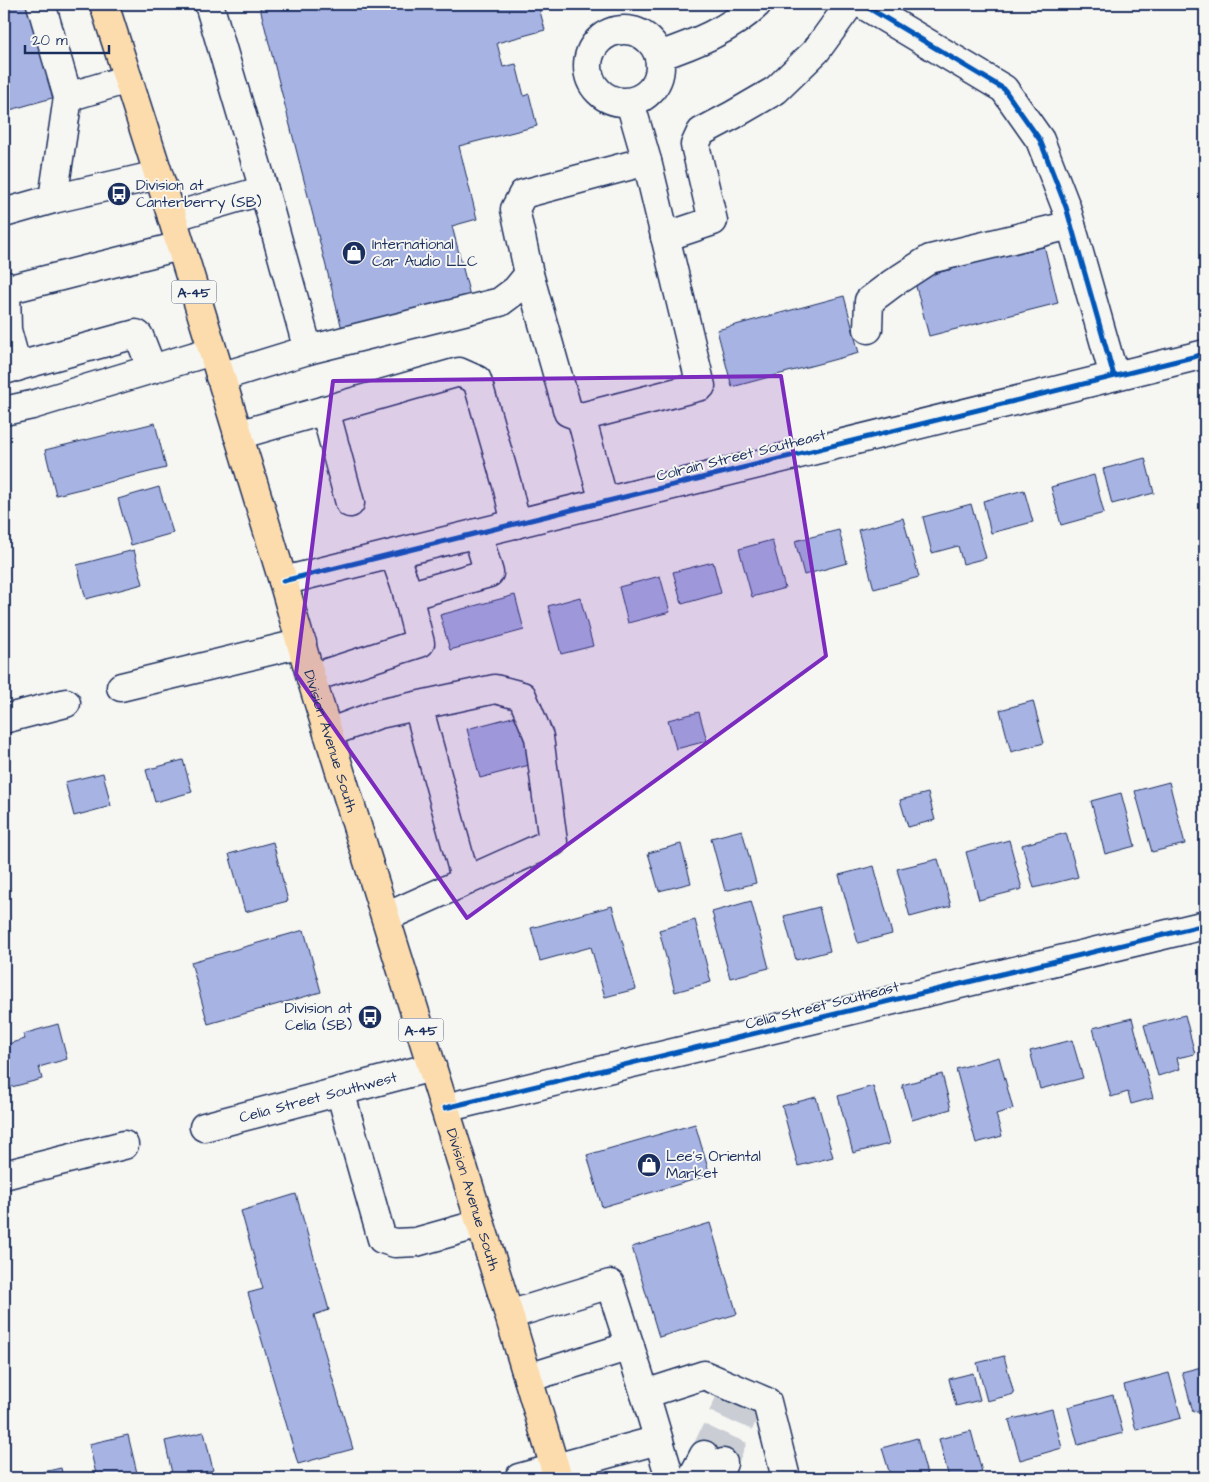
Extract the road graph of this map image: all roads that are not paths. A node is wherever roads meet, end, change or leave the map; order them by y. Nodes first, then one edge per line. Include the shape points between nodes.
1 (41, 4) edge
2 (104, 4) edge
3 (209, 4) edge
4 (757, 4) edge
5 (850, 4) edge
6 (862, 4) edge
7 (659, 56) junction
8 (128, 79) junction
9 (68, 97) junction
10 (630, 102) junction
11 (647, 161) junction
12 (158, 175) junction
13 (264, 190) junction
14 (53, 200) junction
15 (4, 213) edge
16 (172, 217) junction
17 (1071, 225) junction
18 (665, 237) junction
19 (180, 246) junction
20 (529, 274) junction
21 (5, 287) edge
22 (868, 329) dead end
23 (308, 350) junction
24 (212, 351) junction
25 (1205, 354) edge
26 (10, 369) edge
27 (152, 369) junction
28 (1114, 376) junction
29 (220, 378) junction
30 (325, 410) junction
31 (4, 411) edge
32 (582, 417) junction
33 (238, 434) junction
34 (604, 502) junction
35 (350, 503) dead end
36 (516, 524) junction
37 (478, 533) junction
38 (394, 554) junction
39 (283, 581) junction
40 (408, 596) junction
41 (302, 643) junction
42 (312, 678) junction
43 (121, 687) dead end
44 (66, 703) dead end
45 (418, 706) junction
46 (4, 719) edge
47 (328, 732) junction
48 (466, 881) junction
49 (386, 917) junction
50 (1205, 926) edge
51 (432, 1067) junction
52 (340, 1091) junction
53 (445, 1108) junction
54 (204, 1127) dead end
55 (124, 1145) dead end
56 (4, 1175) edge
57 (480, 1224) junction
58 (509, 1315) junction
59 (630, 1346) junction
60 (528, 1378) junction
61 (645, 1394) junction
62 (658, 1440) junction
63 (557, 1474) edge
64 (518, 1478) edge
65 (670, 1478) edge
66 (786, 1478) edge

1 - 9 street
2 - 8 main road, Division Avenue South / A-45
3 - 13 street
4 - 7 street via 744,16 697,43
5 - 18 street via 816,51 776,90 700,132 695,145 713,222
6 - 17 street via 1004,89 1040,140
7 - 10 street via 658,80 651,91
7 - 10 street via 645,36 633,31 608,33 592,49 588,71 598,92 618,103
8 - 9 street
8 - 12 main road, Division Avenue South / A-45
9 - 14 street
10 - 11 street
11 - 18 street
11 - 20 street via 523,194 515,210
12 - 14 street
12 - 16 main road, Division Avenue South / A-45
13 - 16 street
13 - 23 street
14 - 15 street
16 - 19 main road, Division Avenue South / A-45
17 - 22 street via 930,259 870,301
17 - 28 street
18 - 32 street via 701,386
19 - 21 street
19 - 24 main road, Division Avenue South / A-45
20 - 23 street via 500,302
20 - 32 street via 568,412
21 - 26 street
23 - 29 street
24 - 27 street
24 - 29 main road, Division Avenue South / A-45
25 - 28 street, Colrain Street Southeast
26 - 27 street via 136,334
27 - 31 street
28 - 34 street, Colrain Street Southeast
29 - 33 main road, Division Avenue South / A-45
30 - 33 street
30 - 35 street
30 - 36 street via 459,372 477,380
32 - 34 street
33 - 39 main road, Division Avenue South / A-45
34 - 36 street, Colrain Street Southeast
36 - 37 street, Colrain Street Southeast
37 - 38 street, Colrain Street Southeast
37 - 40 street via 489,573
38 - 39 street, Colrain Street Southeast
38 - 40 street
39 - 41 main road, Division Avenue South / A-45
40 - 42 street via 420,643
41 - 42 main road, Division Avenue South / A-45
41 - 43 street
42 - 47 main road, Division Avenue South / A-45
44 - 46 street
45 - 47 street via 379,714
45 - 48 street
45 - 48 street via 495,689 522,696 539,737 553,842
47 - 49 main road, Division Avenue South / A-45
48 - 49 street
49 - 51 main road, Division Avenue South / A-45
50 - 53 street, Celia Street Southeast
51 - 52 street, Celia Street Southwest
51 - 53 main road, Division Avenue South / A-45
52 - 54 street, Celia Street Southwest
52 - 57 street via 382,1239 395,1243 416,1242
53 - 57 main road, Division Avenue South / A-45
55 - 56 street
57 - 58 main road, Division Avenue South / A-45
58 - 59 street via 610,1284
58 - 60 main road, Division Avenue South / A-45
59 - 60 street
59 - 61 street
60 - 63 main road, Division Avenue South / A-45
61 - 62 street
61 - 66 street via 704,1375 741,1398 767,1402
62 - 63 street
62 - 65 street
63 - 64 street

